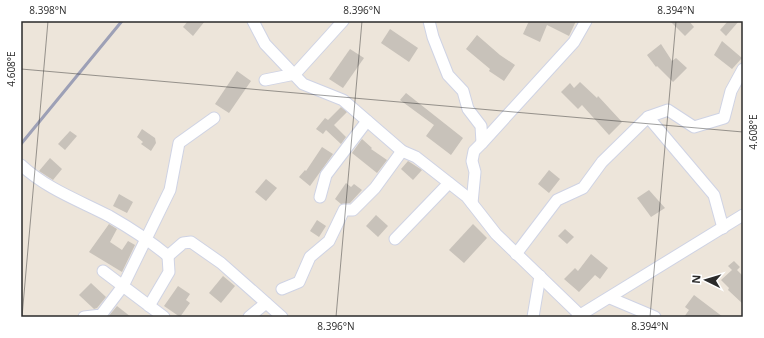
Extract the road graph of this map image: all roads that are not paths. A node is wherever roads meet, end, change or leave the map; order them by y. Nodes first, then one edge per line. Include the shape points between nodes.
1 (253, 21) edge
2 (343, 21) edge
3 (429, 21) edge
4 (586, 21) edge
5 (743, 69) edge
6 (295, 74) junction
7 (265, 80) dead end
8 (648, 117) junction
9 (214, 118) dead end
10 (367, 121) junction
11 (482, 142) junction
12 (402, 151) junction
13 (22, 168) edge
14 (449, 183) junction
15 (320, 197) dead end
16 (472, 203) junction
17 (743, 215) edge
18 (723, 228) junction
19 (147, 239) junction
20 (395, 239) dead end
21 (516, 254) junction
22 (168, 256) junction
23 (103, 271) dead end
24 (540, 276) junction
25 (123, 286) junction
26 (282, 289) dead end
27 (610, 298) junction
28 (266, 303) junction
29 (149, 306) junction
30 (578, 316) edge
31 (84, 317) edge
32 (164, 317) edge
33 (249, 317) edge
34 (282, 317) edge
35 (533, 317) edge
36 (655, 317) edge

1 - 6 street via 265,44
2 - 6 street
3 - 11 street via 448,75 463,91 468,109 481,126
4 - 11 street via 574,42
5 - 8 street via 731,91 724,118 694,127 668,110
6 - 7 street
6 - 10 street via 304,84 343,100
8 - 18 street via 714,195
8 - 21 street via 602,162 584,188 557,200
9 - 19 street via 179,143 170,190
10 - 12 street
10 - 15 street via 326,175
11 - 16 street via 474,151 472,161 475,172
12 - 14 street via 416,157
12 - 26 street via 375,188 353,210 344,210 329,241 310,257 299,282
13 - 19 street via 53,189
14 - 16 street
14 - 20 street
16 - 21 street via 496,234
17 - 18 street
18 - 27 street
19 - 22 street
19 - 25 street
21 - 24 street
22 - 28 street via 183,243 191,242 220,263
22 - 29 street via 169,272
23 - 25 street
24 - 30 street
24 - 35 street
25 - 29 street
25 - 31 street via 101,315
27 - 30 street
27 - 36 street
28 - 33 street
28 - 34 street
29 - 32 street

